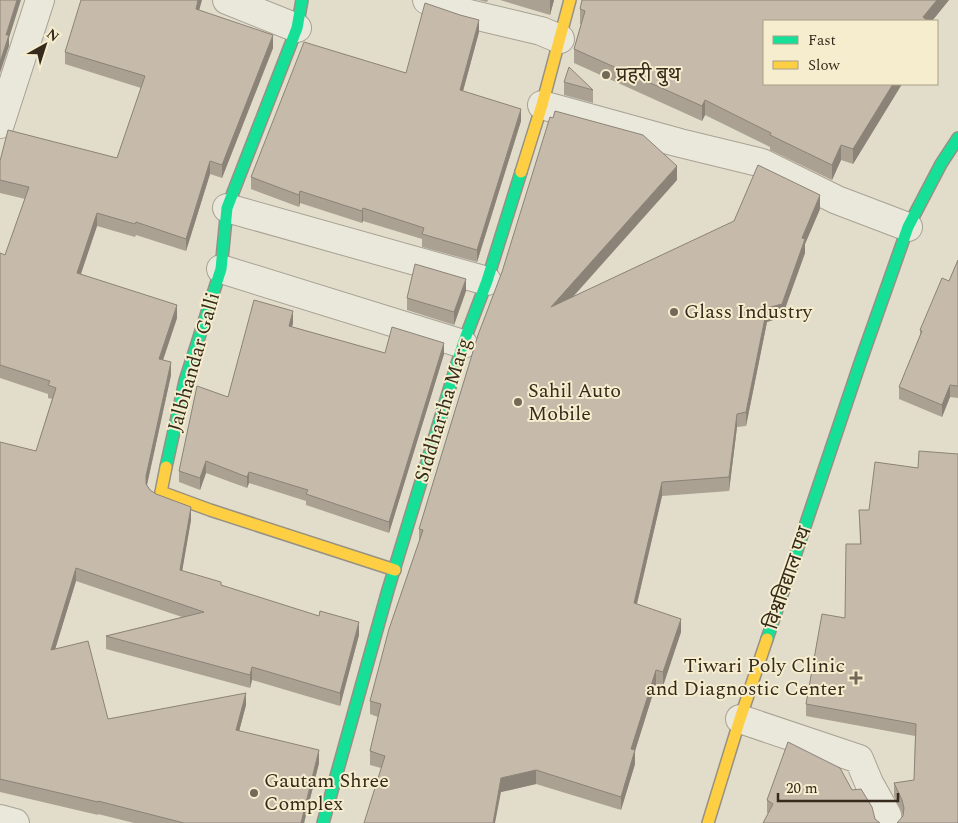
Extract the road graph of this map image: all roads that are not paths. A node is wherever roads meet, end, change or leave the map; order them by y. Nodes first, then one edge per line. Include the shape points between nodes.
1 (40, 0) edge
2 (227, 0) edge
3 (302, 0) edge
4 (427, 0) edge
5 (570, 0) edge
6 (297, 28) junction
7 (560, 39) junction
8 (542, 105) junction
9 (0, 124) edge
10 (958, 138) edge
11 (227, 208) junction
12 (908, 227) junction
13 (221, 269) junction
14 (487, 280) junction
15 (463, 344) junction
16 (395, 570) junction
17 (740, 719) junction
18 (0, 819) edge
19 (15, 823) edge
20 (323, 823) edge
21 (708, 823) edge
22 (888, 823) edge

1 - 9 street
2 - 6 street
3 - 6 street, Jalbhandar Galli
4 - 7 street
5 - 7 street, Siddhartha Marg
6 - 11 street, Jalbhandar Galli
7 - 8 street, Siddhartha Marg
8 - 12 street via 762,163 837,200
8 - 14 street, Siddhartha Marg
10 - 12 street, विश्वविद्याल पथ
11 - 13 street, Jalbhandar Galli
11 - 14 street
12 - 17 street, विश्वविद्याल पथ
13 - 15 street
13 - 16 street, Jalbhandar Galli via 185,381 161,492
14 - 15 street, Siddhartha Marg
15 - 16 street, Siddhartha Marg
16 - 20 street, Siddhartha Marg
17 - 21 street, विश्वविद्याल पथ
17 - 22 street via 859,759
18 - 19 street

